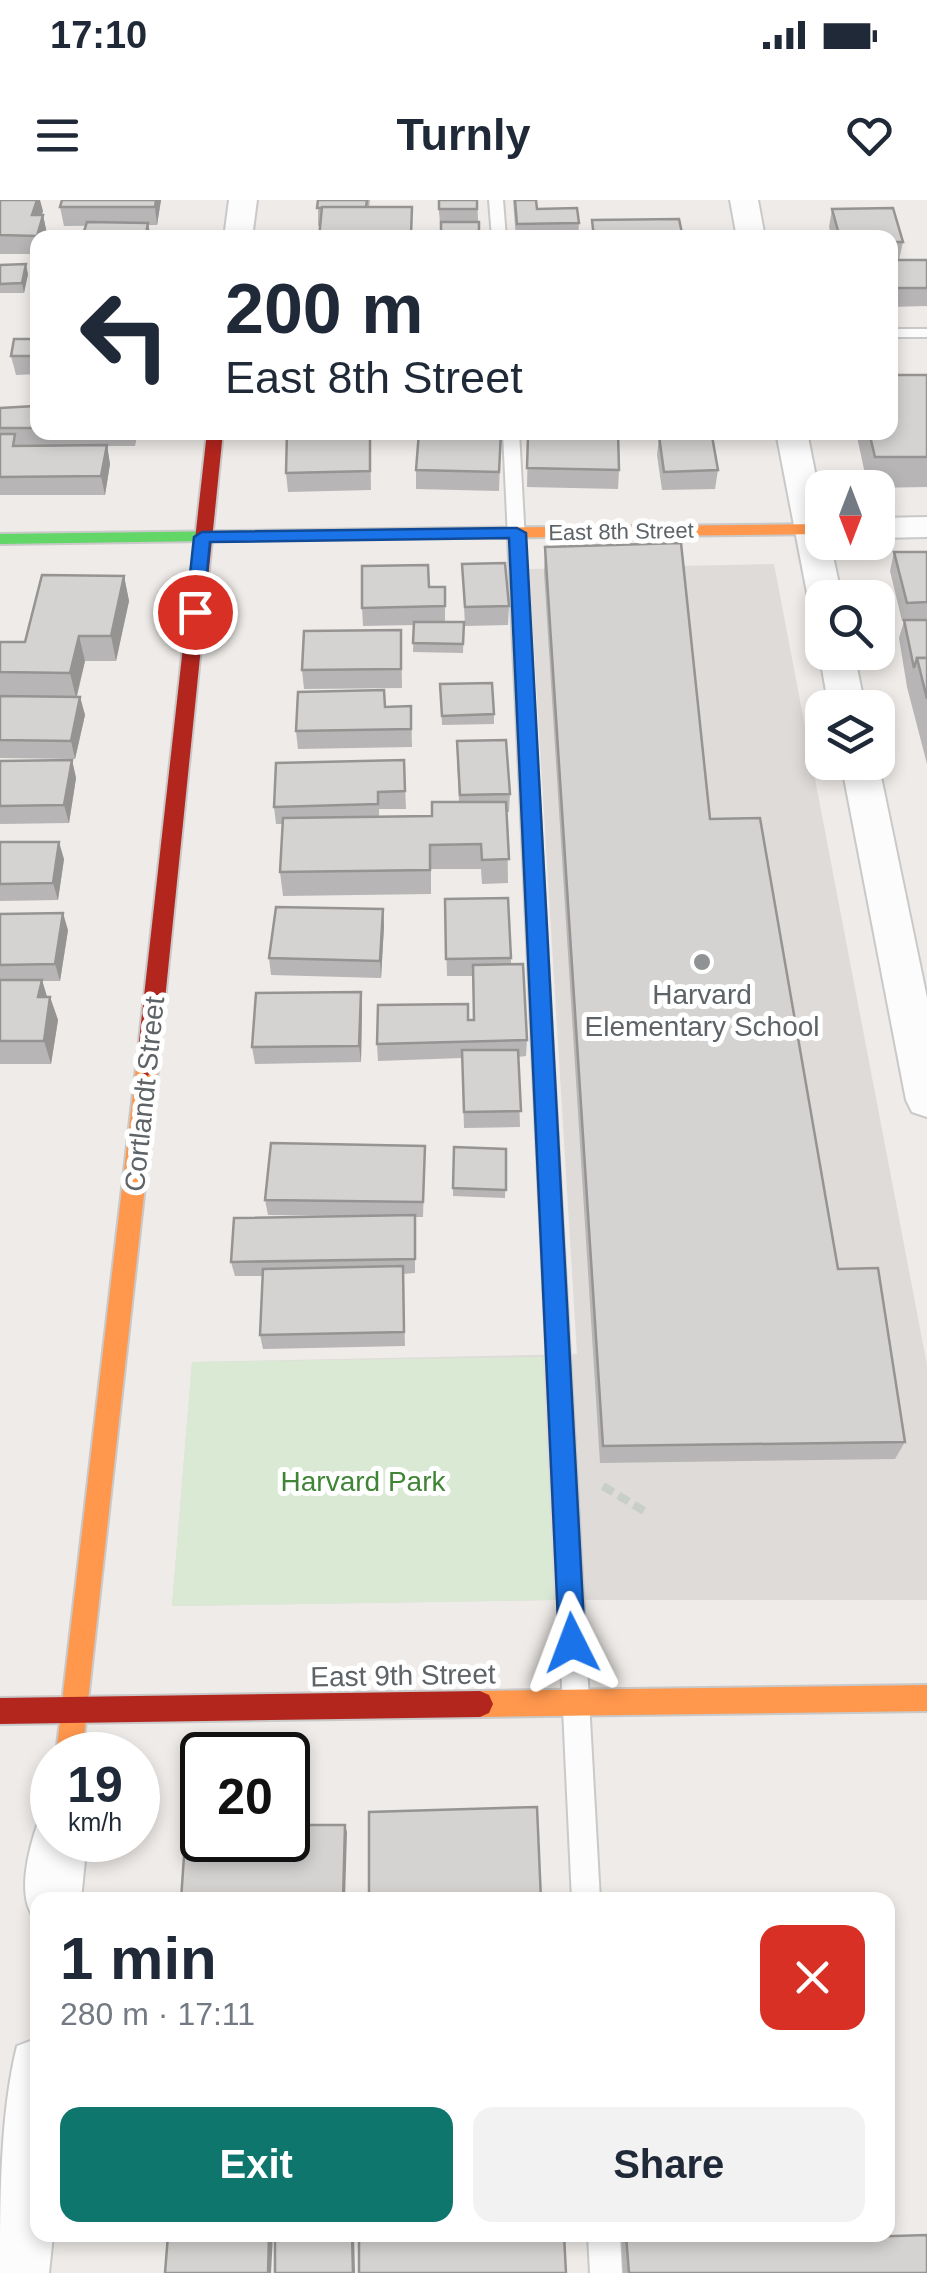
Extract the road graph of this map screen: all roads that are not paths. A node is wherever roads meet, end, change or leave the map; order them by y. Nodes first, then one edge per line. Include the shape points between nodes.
1 (243, 200) edge
2 (496, 200) edge
3 (744, 200) edge
4 (239, 230) edge
5 (498, 230) edge
6 (750, 230) edge
7 (927, 333) edge
8 (898, 334) edge
9 (214, 440) edge
10 (511, 440) edge
11 (793, 440) edge
12 (805, 484) edge
13 (927, 527) edge
14 (895, 528) edge
15 (805, 529) edge
16 (517, 533) junction
17 (202, 537) junction
18 (0, 539) edge
19 (862, 780) edge
20 (927, 1100) edge
21 (927, 1698) edge
22 (575, 1703) junction
23 (0, 1711) edge
24 (75, 1711) junction
25 (72, 1732) edge
26 (57, 1862) edge
27 (54, 1892) edge
28 (586, 1892) edge
29 (30, 2149) edge
30 (604, 2242) edge
31 (18, 2273) edge
32 (606, 2273) edge

1 - 4 street
2 - 5 lane
3 - 6 street
7 - 8 lane
9 - 17 street, Cortlandt Street
10 - 16 lane
11 - 12 street
13 - 14 street
15 - 16 street, East 8th Street
16 - 17 street, East 8th Street
16 - 22 lane
17 - 18 street, East 8th Street
17 - 24 street, Cortlandt Street
19 - 20 street
21 - 22 street, East 9th Street
22 - 24 street, East 9th Street
22 - 28 lane
23 - 24 street, East 9th Street
24 - 25 street, Cortlandt Street
26 - 27 street
29 - 31 street
30 - 32 lane

